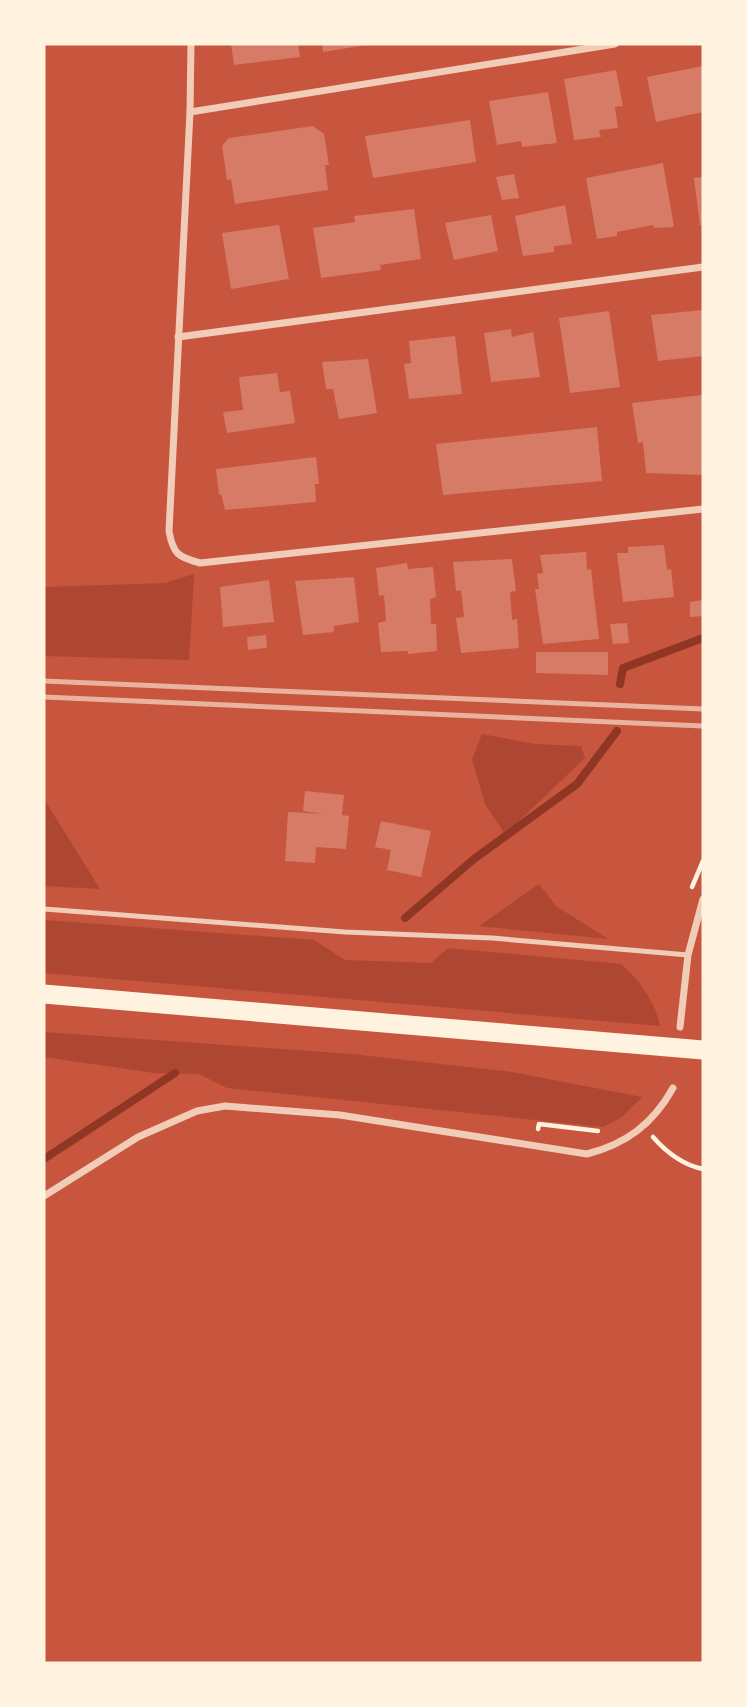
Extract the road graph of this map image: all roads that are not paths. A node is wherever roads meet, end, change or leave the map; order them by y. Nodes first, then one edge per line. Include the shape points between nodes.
1 (191, 44) edge
2 (615, 44) edge
3 (190, 113) junction
4 (703, 267) edge
5 (178, 337) junction
6 (703, 509) edge
7 (703, 899) edge
8 (44, 909) edge
9 (688, 955) junction
10 (44, 994) edge
11 (680, 1027) dead end
12 (703, 1050) edge
13 (673, 1088) dead end
14 (44, 1196) edge

1 - 3 street
2 - 3 street
3 - 5 street
4 - 5 street
5 - 6 street via 169,531 181,558 200,563
7 - 9 street
8 - 9 lane
9 - 11 street
10 - 12 highway
13 - 14 street via 643,1126 612,1147 587,1154 340,1115 225,1106 197,1111 138,1137

